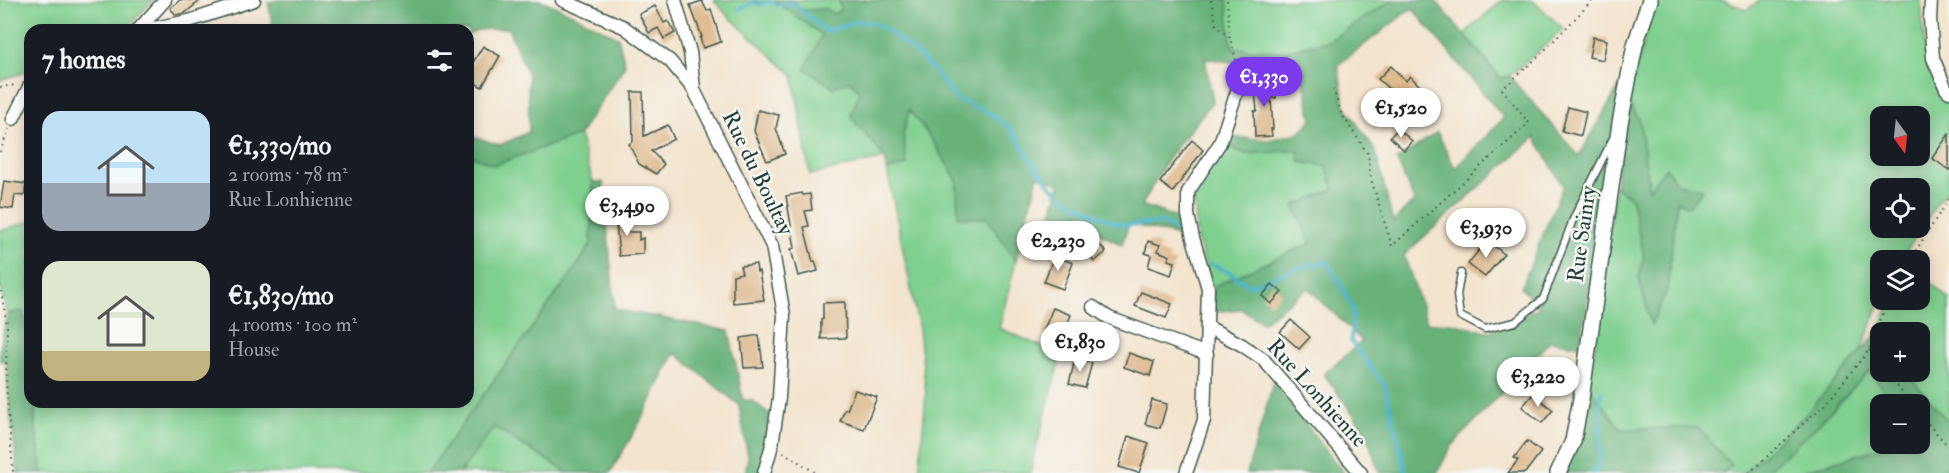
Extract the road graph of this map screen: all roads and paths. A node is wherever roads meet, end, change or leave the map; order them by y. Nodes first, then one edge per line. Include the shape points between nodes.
1 (165, 0) edge
2 (254, 0) edge
3 (562, 0) edge
4 (675, 0) edge
5 (1211, 0) edge
6 (1227, 0) edge
7 (1593, 0) edge
8 (1650, 0) edge
9 (1931, 0) edge
10 (143, 24) edge
11 (174, 24) edge
12 (1230, 38) junction
13 (1241, 79) joint
14 (1333, 89) dead end
15 (694, 90) junction
16 (1949, 92) edge
17 (24, 97) edge
18 (13, 118) joint
19 (1620, 123) junction
20 (0, 152) edge
21 (1949, 199) edge
22 (1916, 250) edge
23 (1461, 273) dead end
24 (0, 285) edge
25 (1093, 307) dead end
26 (1884, 310) edge
27 (1208, 327) junction
28 (1869, 350) joint
29 (1207, 354) junction
30 (1894, 382) edge
31 (1903, 394) edge
32 (1930, 426) edge
33 (772, 445) junction
34 (1949, 447) edge
35 (13, 473) edge
36 (764, 473) edge
37 (816, 473) edge
38 (1186, 473) edge
39 (1361, 473) edge
40 (1558, 473) edge
41 (1749, 473) edge

1 - 10 street
2 - 11 street
3 - 15 street, Rue du Boultay via 624,27 670,61
4 - 15 street via 690,52
5 - 12 path via 1216,25
6 - 12 path
7 - 14 path via 1502,89 1529,123 1392,246 1371,179 1368,154 1342,115
8 - 19 street, Rue Sainry via 1635,45
9 - 16 street via 1933,57
12 - 13 path
13 - 27 street via 1220,143 1188,192 1192,238 1208,288
15 - 33 street, Rue du Boultay via 772,246 784,315
17 - 18 street
18 - 20 path
19 - 23 lane via 1574,217 1543,299 1515,322 1485,329 1460,316 1457,295
19 - 40 street, Rue Sainry via 1581,399 1573,441
21 - 22 path
24 - 35 path via 7,325 6,384
25 - 29 street via 1109,318
26 - 28 path
27 - 29 street
27 - 39 street, Rue Lonhienne via 1263,359
28 - 41 path via 1826,404
29 - 38 street via 1204,420
30 - 31 path
32 - 34 path
33 - 36 street, Rue du Boultay
33 - 37 path

